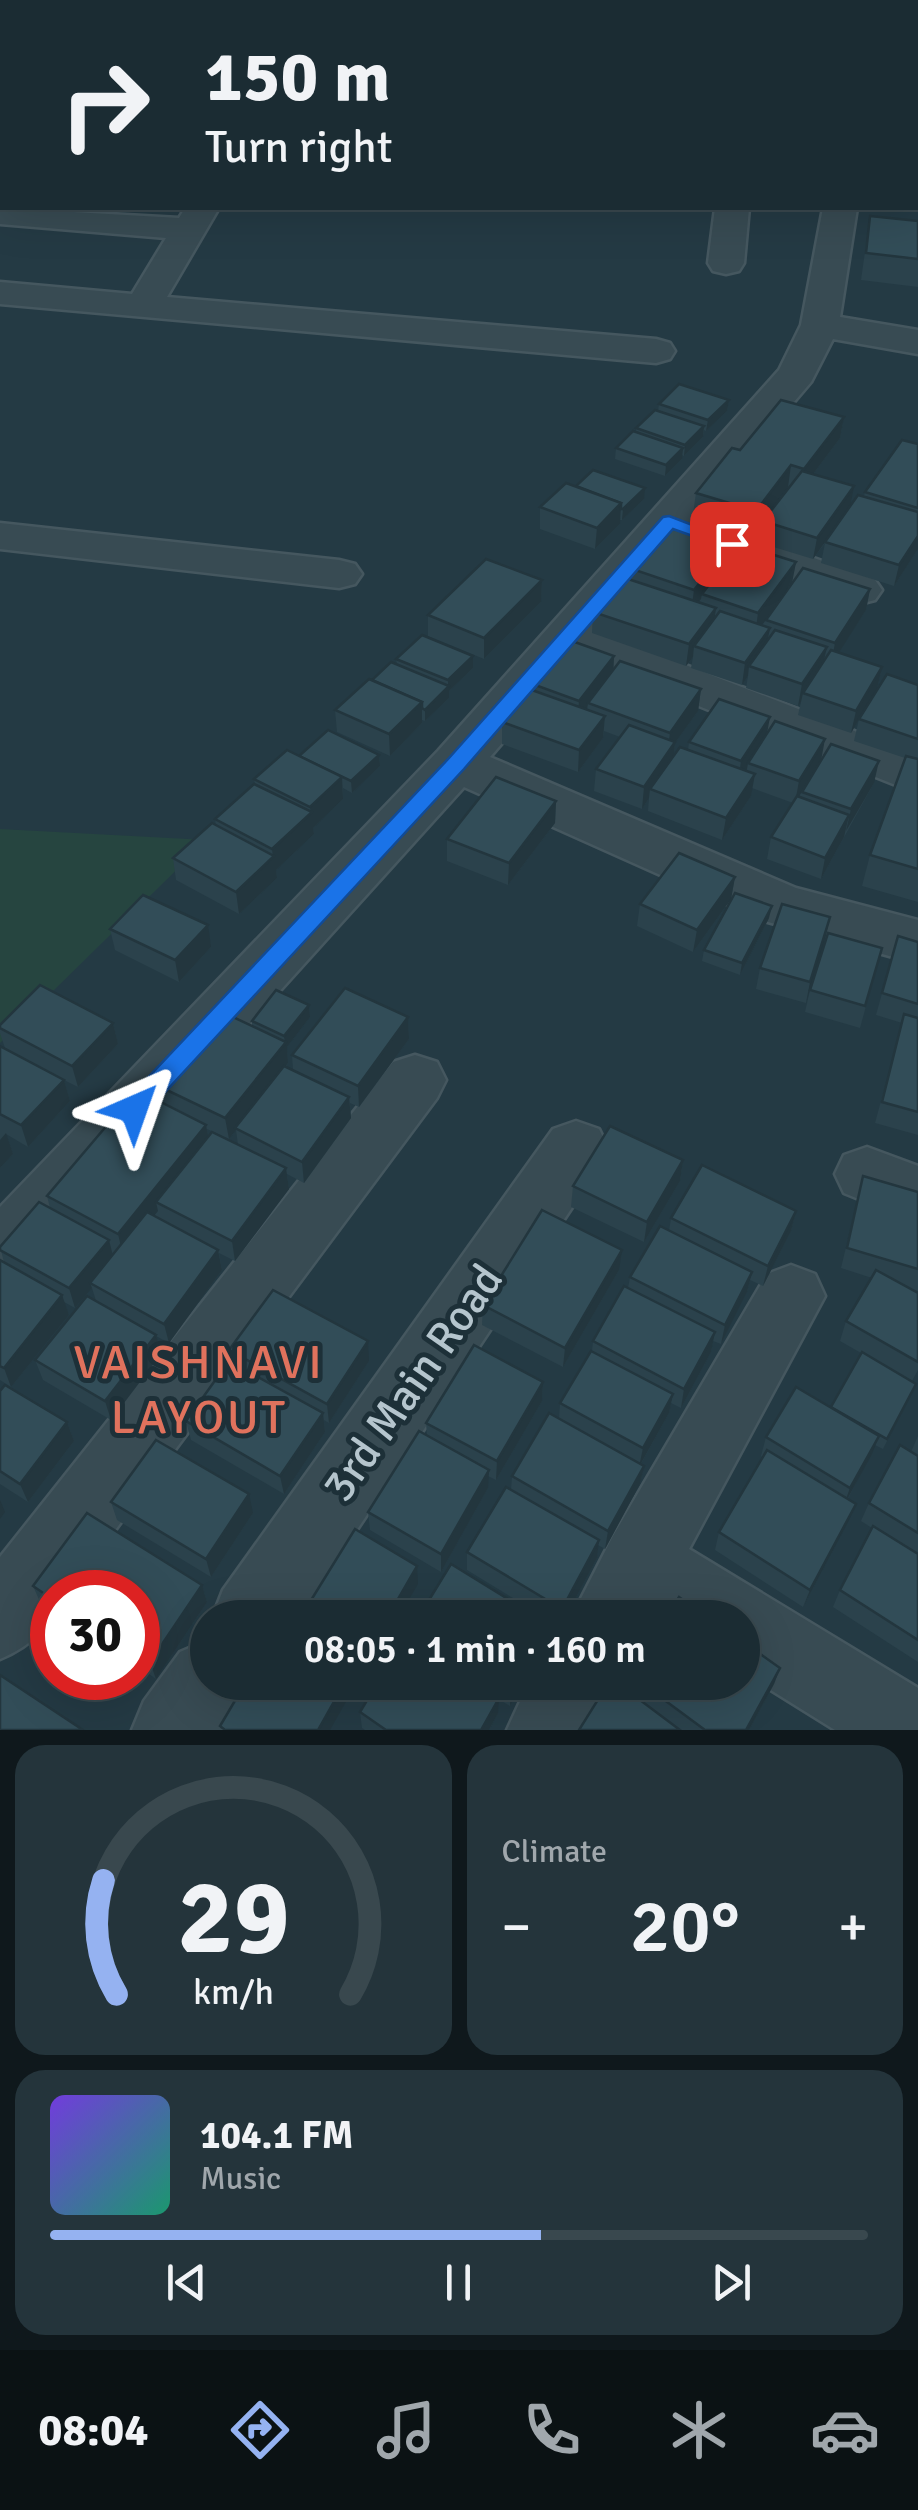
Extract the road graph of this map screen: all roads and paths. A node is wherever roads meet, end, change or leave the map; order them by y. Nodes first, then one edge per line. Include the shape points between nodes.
1 (732, 210) edge
2 (840, 210) edge
3 (0, 214) edge
4 (195, 218) edge
5 (726, 263) dead end
6 (0, 293) edge
7 (143, 306) junction
8 (820, 325) junction
9 (918, 342) edge
10 (656, 351) dead end
11 (669, 521) junction
12 (0, 536) edge
13 (339, 574) dead end
14 (860, 590) edge
15 (569, 636) junction
16 (456, 764) junction
17 (918, 776) edge
18 (918, 942) edge
19 (415, 1080) dead end
20 (576, 1148) dead end
21 (0, 1253) edge
22 (790, 1296) dead end
23 (625, 1590) edge
24 (262, 1600) edge
25 (662, 1600) edge
26 (0, 1620) edge
27 (760, 1637) edge
28 (194, 1700) edge
29 (564, 1700) edge
30 (173, 1730) edge
31 (548, 1730) edge
32 (910, 1730) edge

1 - 5 street
2 - 8 street
3 - 4 street
4 - 7 street
6 - 7 street
7 - 10 street
8 - 9 street
8 - 11 street via 797,374
11 - 14 street
11 - 15 street
12 - 13 street
15 - 16 street
15 - 17 street
16 - 18 street via 781,906
16 - 21 street
19 - 26 street
20 - 24 street, 3rd Main Road
22 - 23 street
23 - 25 street
27 - 32 street
28 - 30 street
29 - 31 street

